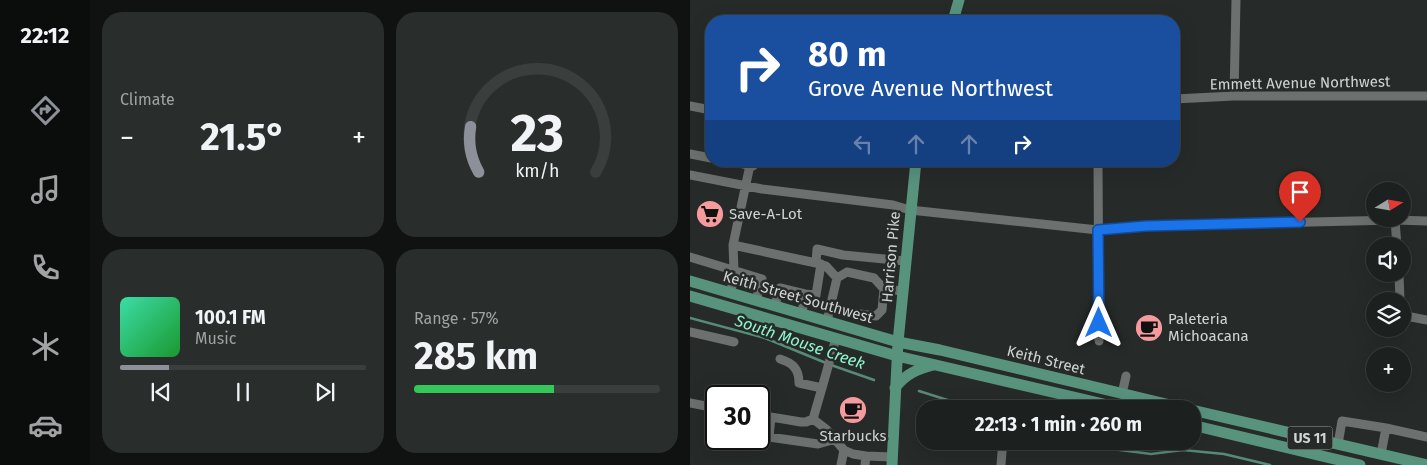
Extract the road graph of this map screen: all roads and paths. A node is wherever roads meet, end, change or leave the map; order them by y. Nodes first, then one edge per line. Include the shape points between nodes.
1 (959, 0) edge
2 (1236, 0) edge
3 (955, 15) edge
4 (1234, 96) junction
5 (1427, 96) edge
6 (1180, 99) edge
7 (690, 106) edge
8 (705, 109) edge
9 (690, 154) edge
10 (705, 157) edge
11 (751, 167) edge
12 (915, 167) edge
13 (1098, 167) edge
14 (690, 174) edge
15 (746, 186) junction
16 (910, 210) junction
17 (1411, 220) edge
18 (1366, 221) edge
19 (1427, 221) edge
20 (1098, 230) junction
21 (732, 245) junction
22 (690, 257) edge
23 (906, 262) junction
24 (819, 264) junction
25 (734, 270) junction
26 (837, 278) junction
27 (690, 280) edge
28 (884, 289) junction
29 (903, 291) junction
30 (731, 292) junction
31 (805, 294) junction
32 (690, 296) edge
33 (756, 300) junction
34 (775, 305) junction
35 (726, 306) junction
36 (831, 306) junction
37 (802, 313) junction
38 (1411, 317) edge
39 (1427, 320) edge
40 (827, 321) junction
41 (690, 332) edge
42 (836, 338) junction
43 (1099, 341) dead end
44 (734, 342) dead end
45 (898, 342) junction
46 (897, 356) junction
47 (780, 359) dead end
48 (935, 364) junction
49 (1126, 376) dead end
50 (822, 388) junction
51 (895, 388) junction
52 (1122, 394) junction
53 (1088, 400) edge
54 (1122, 400) edge
55 (1148, 400) edge
56 (690, 404) edge
57 (705, 406) edge
58 (1201, 412) edge
59 (771, 417) joint
60 (813, 419) junction
61 (1201, 427) edge
62 (1386, 428) junction
63 (1427, 437) edge
64 (836, 439) junction
65 (1338, 444) junction
66 (844, 450) junction
67 (1002, 452) dead end
68 (865, 460) edge
69 (1379, 460) edge
70 (892, 461) edge
71 (842, 465) edge
72 (1001, 465) edge
73 (1360, 465) edge
74 (1427, 465) edge

1 - 3 main road
2 - 4 street
4 - 5 street, Emmett Avenue Northwest
4 - 6 street, Emmett Avenue Northwest
7 - 8 street
9 - 10 street
11 - 15 street
12 - 16 main road, Harrison Pike
13 - 20 street
14 - 15 street
15 - 16 street
15 - 21 street
16 - 20 street
16 - 23 main road, Harrison Pike
17 - 19 street
18 - 20 street
20 - 43 street
21 - 24 street
21 - 25 street
22 - 25 street
23 - 24 street via 817,249
23 - 29 main road, Harrison Pike
24 - 26 street via 826,266
24 - 31 street via 816,295
25 - 30 street
25 - 33 street via 762,279
26 - 28 street via 847,272 874,278
26 - 36 street
27 - 30 main road, Keith Street Southwest
28 - 29 street
28 - 36 street via 882,310 876,316
29 - 45 main road, Harrison Pike
30 - 33 main road, Keith Street Southwest
30 - 35 main road
31 - 34 street via 780,288
31 - 37 street
32 - 35 main road, Keith Street Southwest
33 - 34 main road, Keith Street Southwest
34 - 37 main road, Keith Street Southwest
35 - 42 main road, Keith Street Southwest
36 - 40 street
37 - 40 main road, Keith Street Southwest
38 - 39 street
40 - 45 main road, Keith Street Southwest
41 - 44 street
42 - 46 main road, Keith Street Southwest
42 - 50 street
45 - 46 main road, Harrison Pike
45 - 52 main road, Keith Street
46 - 48 main road, Keith Street
46 - 51 main road, Harrison Pike
47 - 50 street via 796,368 799,382
48 - 51 main road via 911,373
48 - 53 main road, Keith Street
49 - 52 street
50 - 60 street
51 - 70 main road, Harrison Pike
52 - 54 main road
52 - 55 main road, Keith Street
56 - 57 street
58 - 65 main road, US 11
59 - 60 street via 806,422
59 - 64 street via 769,437 818,444
60 - 64 street
61 - 73 main road, US 11
62 - 63 street
62 - 65 street via 1342,422
62 - 69 street
64 - 66 street
65 - 69 main road, US 11
66 - 68 street
66 - 71 street
67 - 72 street
68 - 70 street
69 - 74 main road, US 11

